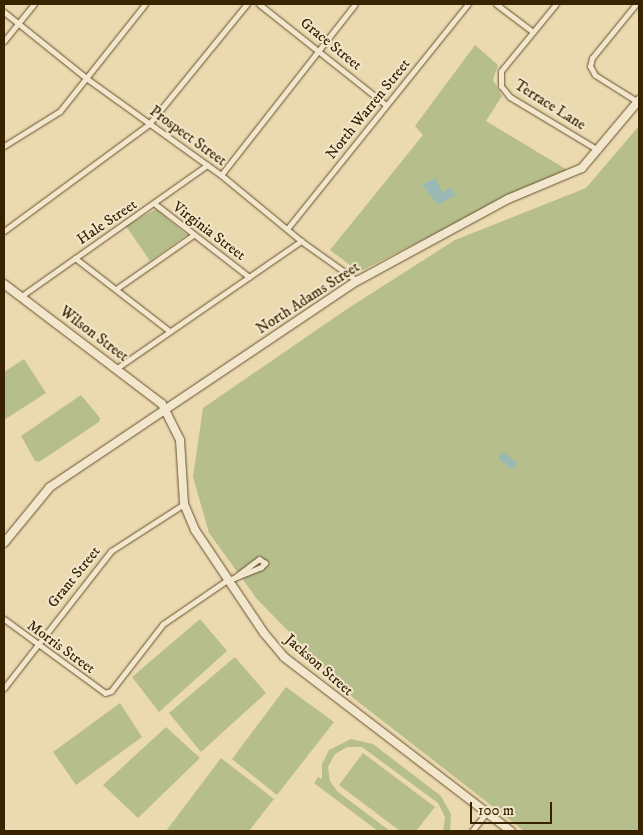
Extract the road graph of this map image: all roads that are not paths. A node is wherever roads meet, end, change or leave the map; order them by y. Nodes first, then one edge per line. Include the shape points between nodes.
1 (34, 4) edge
2 (145, 4) edge
3 (247, 4) edge
4 (259, 4) edge
5 (355, 4) edge
6 (468, 4) edge
7 (496, 4) edge
8 (556, 4) edge
9 (636, 4) edge
10 (4, 12) edge
11 (18, 23) junction
12 (533, 32) junction
13 (4, 41) edge
14 (319, 50) junction
15 (86, 78) junction
16 (638, 100) edge
17 (386, 105) junction
18 (149, 124) junction
19 (4, 146) edge
20 (598, 150) junction
21 (207, 165) junction
22 (221, 175) junction
23 (155, 204) junction
24 (287, 229) junction
25 (4, 231) edge
26 (192, 236) junction
27 (301, 241) junction
28 (75, 258) junction
29 (249, 277) junction
30 (357, 281) junction
31 (4, 284) edge
32 (116, 289) junction
33 (20, 296) junction
34 (168, 330) junction
35 (117, 368) junction
36 (165, 409) junction
37 (184, 504) junction
38 (4, 543) edge
39 (230, 579) junction
40 (4, 619) edge
41 (36, 645) junction
42 (4, 688) edge
43 (486, 813) junction
44 (472, 831) edge
45 (511, 831) edge

1 - 11 street
2 - 15 street
3 - 18 street
4 - 14 street, Grace Street
5 - 14 street
6 - 17 street, North Warren Street
7 - 12 street
8 - 12 street, Terrace Lane
9 - 16 street via 592,58 590,66 595,75
10 - 11 street, Prospect Street
11 - 13 street
11 - 15 street, Prospect Street
12 - 20 street, Terrace Lane via 501,71 499,80 503,90
14 - 17 street, Grace Street
14 - 22 street
15 - 18 street, Prospect Street
15 - 19 street via 51,119
16 - 20 street, North Adams Street
17 - 24 street, North Warren Street
18 - 21 street, Prospect Street
18 - 25 street
20 - 30 street, North Adams Street via 578,170 514,196
21 - 22 street, Prospect Street
21 - 23 street, Hale Street
22 - 24 street, Prospect Street
23 - 26 street, Virginia Street
23 - 28 street, Hale Street
24 - 27 street, Prospect Street
26 - 29 street, Virginia Street
26 - 32 street
27 - 29 street
27 - 30 street, Prospect Street
28 - 32 street
28 - 33 street, Hale Street
29 - 34 street
30 - 36 street, North Adams Street
31 - 33 street, Wilson Street
32 - 34 street
33 - 35 street, Wilson Street
34 - 35 street
35 - 36 street, Wilson Street
36 - 37 street, Jackson Street via 181,445
36 - 38 street, North Adams Street via 50,487
37 - 39 street, Jackson Street via 194,530
37 - 41 street, Grant Street via 111,551
39 - 39 street via 261,567 265,563 260,559
39 - 41 street, Morris Street via 163,624 111,691 104,693
39 - 43 street, Jackson Street via 284,657
40 - 41 street, Morris Street
41 - 42 street, Grant Street
43 - 44 street
43 - 45 street, Jackson Street

